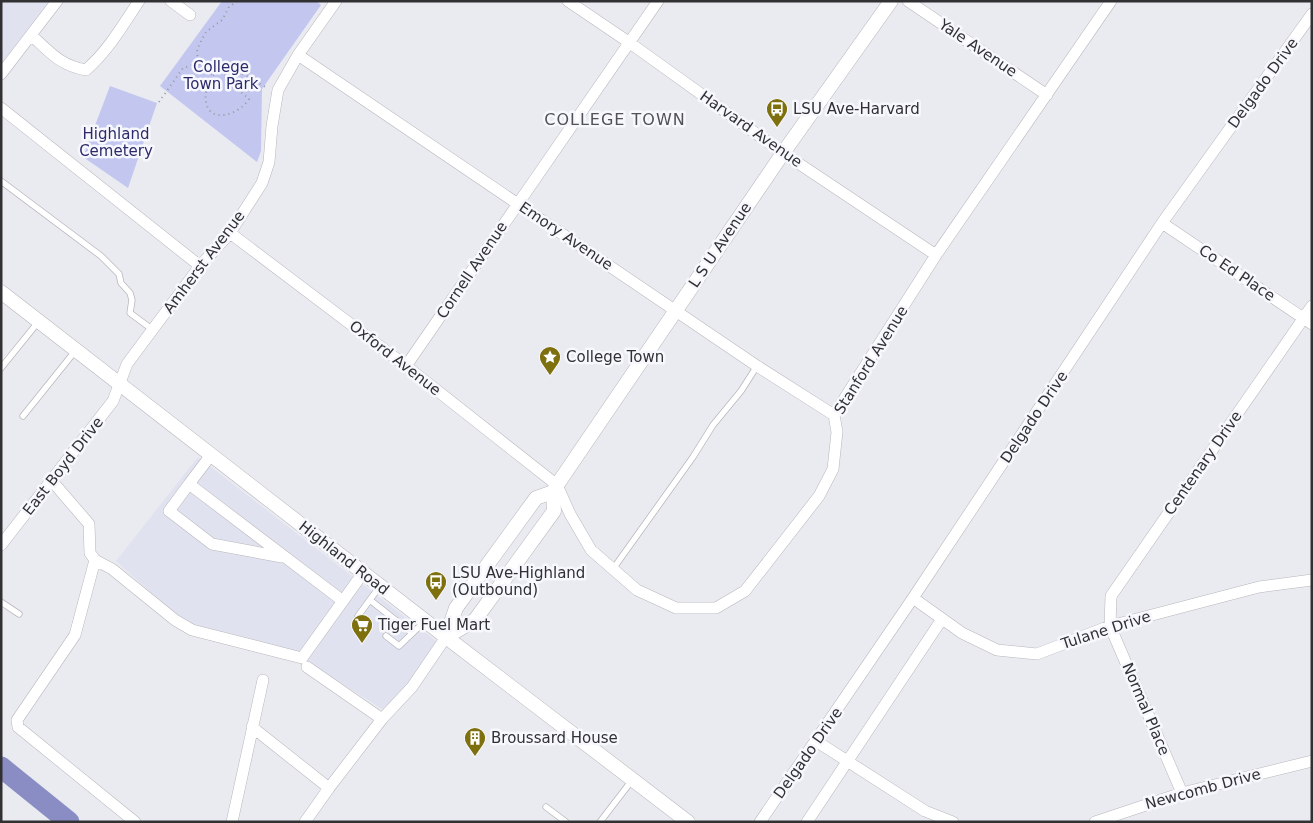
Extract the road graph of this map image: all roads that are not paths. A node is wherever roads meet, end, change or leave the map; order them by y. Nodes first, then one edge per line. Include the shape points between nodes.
1 (57, 1) edge
2 (139, 1) edge
3 (171, 1) edge
4 (336, 1) edge
5 (568, 1) edge
6 (658, 1) edge
7 (891, 1) edge
8 (908, 1) edge
9 (1111, 1) edge
10 (1312, 14) edge
11 (190, 15) dead end
12 (31, 35) junction
13 (630, 43) junction
14 (298, 56) junction
15 (1, 74) edge
16 (1047, 95) junction
17 (1, 108) edge
18 (782, 153) junction
19 (1, 181) edge
20 (518, 204) junction
21 (1162, 223) junction
22 (230, 233) junction
23 (936, 255) junction
24 (200, 266) junction
25 (1, 292) edge
26 (1312, 306) edge
27 (675, 310) junction
28 (39, 321) junction
29 (1308, 321) edge
30 (153, 330) junction
31 (76, 350) junction
32 (406, 366) junction
33 (758, 366) junction
34 (1, 368) edge
35 (120, 384) junction
36 (23, 416) dead end
37 (834, 416) junction
38 (211, 455) junction
39 (52, 481) junction
40 (189, 484) junction
41 (555, 489) junction
42 (2, 542) edge
43 (286, 558) junction
44 (95, 560) junction
45 (613, 569) junction
46 (364, 573) junction
47 (1312, 580) edge
48 (380, 586) junction
49 (914, 598) junction
50 (370, 600) junction
51 (343, 601) junction
52 (1, 602) edge
53 (19, 614) dead end
54 (942, 619) junction
55 (425, 621) junction
56 (366, 622) dead end
57 (1110, 626) junction
58 (412, 633) junction
59 (386, 636) dead end
60 (446, 637) junction
61 (308, 667) dead end
62 (262, 680) dead end
63 (382, 719) junction
64 (252, 727) junction
65 (816, 742) junction
66 (847, 761) junction
67 (1312, 761) edge
68 (633, 780) junction
69 (328, 788) junction
70 (1182, 793) junction
71 (546, 807) dead end
72 (135, 822) edge
73 (232, 822) edge
74 (305, 822) edge
75 (566, 822) edge
76 (600, 822) edge
77 (688, 822) edge
78 (760, 822) edge
79 (807, 822) edge
80 (953, 822) edge
81 (1095, 822) edge

1 - 12 street
2 - 12 street via 109,46 86,70 61,62
3 - 11 street
4 - 14 street, Amherst Avenue
5 - 13 street, Harvard Avenue
6 - 13 street, Cornell Avenue
7 - 18 street, L S U Avenue
8 - 16 street, Yale Avenue
9 - 16 street, Stanford Avenue
10 - 21 street, Delgado Drive
12 - 15 street
13 - 18 street, Harvard Avenue
13 - 20 street, Cornell Avenue
14 - 20 street, Emory Avenue
14 - 22 street, Amherst Avenue via 278,90 269,162 262,183
16 - 23 street, Stanford Avenue
17 - 24 street
18 - 23 street, Harvard Avenue
18 - 27 street, L S U Avenue
19 - 30 lane via 119,274 132,300 130,313
20 - 27 street, Emory Avenue
20 - 32 street, Cornell Avenue
21 - 29 street, Co Ed Place
21 - 49 street, Delgado Drive
22 - 24 street, Amherst Avenue
22 - 32 street, Oxford Avenue
23 - 37 street, Stanford Avenue
24 - 30 street, Amherst Avenue
25 - 28 street, Highland Road
26 - 29 street, Centenary Drive
27 - 33 street, Emory Avenue
27 - 41 street, L S U Avenue
28 - 31 street, Highland Road
28 - 34 lane
29 - 57 street, Centenary Drive via 1111,596
30 - 35 street, Amherst Avenue via 127,364
31 - 35 street, Highland Road
31 - 36 lane
32 - 41 street, Oxford Avenue
33 - 37 street, Emory Avenue
33 - 45 lane
35 - 38 street, Highland Road
35 - 39 street, East Boyd Drive via 114,402
37 - 45 street, Stanford Avenue via 837,432 833,469 823,489 745,590 716,608 676,608 637,590
38 - 40 street
38 - 46 street, Highland Road
39 - 42 street, East Boyd Drive
39 - 44 street via 89,524 90,553
40 - 43 street
40 - 43 street via 169,511 212,544
41 - 45 street, Stanford Avenue via 591,550
41 - 60 street, L S U Avenue via 536,498 456,608
41 - 60 street, L S U Avenue via 554,511 549,519 474,620
43 - 51 street
44 - 51 street via 112,569 192,630 302,658
44 - 72 street via 75,635 17,720 18,727
46 - 48 street, Highland Road
46 - 51 street
47 - 57 street, Tulane Drive via 1259,587
48 - 50 lane
48 - 55 street, Highland Road
49 - 54 street, Tulane Drive
49 - 65 street, Delgado Drive
50 - 56 lane via 358,616
50 - 58 lane
52 - 53 lane
54 - 57 street, Tulane Drive via 997,650 1037,654
54 - 66 street
55 - 58 lane
55 - 60 street, Highland Road
57 - 70 street, Normal Place
58 - 59 lane via 399,646
60 - 63 street via 412,687
60 - 68 street, Highland Road
61 - 63 street
62 - 64 street
63 - 69 street
64 - 69 street
64 - 73 street
65 - 66 street
65 - 78 street, Delgado Drive
66 - 79 street
66 - 80 street via 925,811
67 - 70 street, Newcomb Drive
68 - 76 lane
68 - 77 street, Highland Road
69 - 74 street
70 - 81 street, Newcomb Drive
71 - 75 lane

